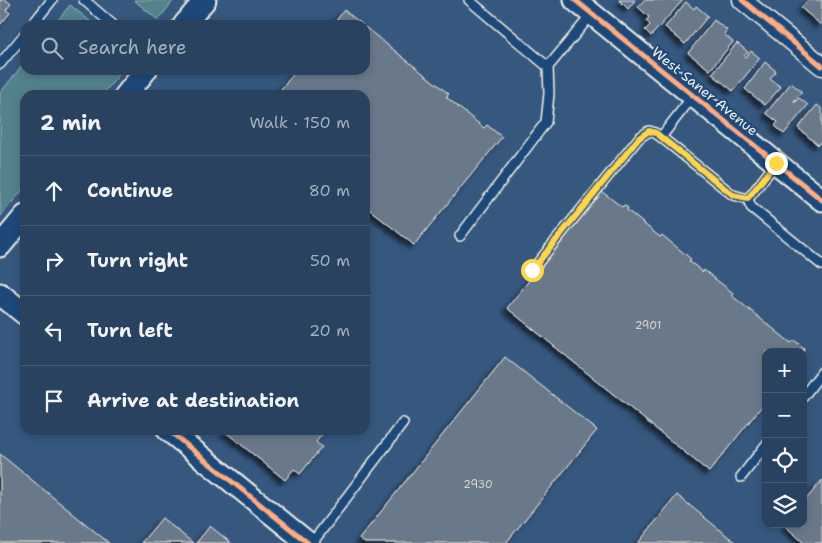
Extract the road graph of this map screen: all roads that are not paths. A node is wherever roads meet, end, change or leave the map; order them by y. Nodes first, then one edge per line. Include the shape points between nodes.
1 (52, 0) edge
2 (205, 0) edge
3 (469, 0) edge
4 (574, 0) edge
5 (742, 0) edge
6 (86, 1) edge
7 (592, 14) junction
8 (36, 20) edge
9 (107, 20) edge
10 (188, 20) edge
11 (20, 40) edge
12 (0, 64) edge
13 (822, 66) edge
14 (548, 67) junction
15 (142, 75) edge
16 (130, 90) edge
17 (693, 96) junction
18 (661, 137) junction
19 (776, 163) junction
20 (748, 198) junction
21 (822, 200) edge
22 (20, 222) edge
23 (460, 236) dead end
24 (0, 246) edge
25 (822, 265) edge
26 (532, 270) dead end
27 (0, 294) edge
28 (20, 310) edge
29 (822, 372) edge
30 (806, 393) edge
31 (403, 423) dead end
32 (174, 435) edge
33 (762, 450) edge
34 (741, 477) dead end
35 (308, 543) edge
36 (312, 543) edge

1 - 8 lane
2 - 10 street
3 - 14 lane
4 - 7 street, West Saner Avenue
5 - 13 street
6 - 9 lane
7 - 14 lane
7 - 17 street, West Saner Avenue
11 - 12 lane
14 - 23 lane via 546,122
15 - 16 street
17 - 18 lane
17 - 19 street, West Saner Avenue
18 - 20 lane via 733,195
18 - 26 lane via 649,131 639,138
19 - 20 lane
19 - 21 street, West Saner Avenue
20 - 25 lane via 750,207
22 - 24 street
27 - 28 street
29 - 30 lane
31 - 36 lane
32 - 35 street
33 - 34 lane

